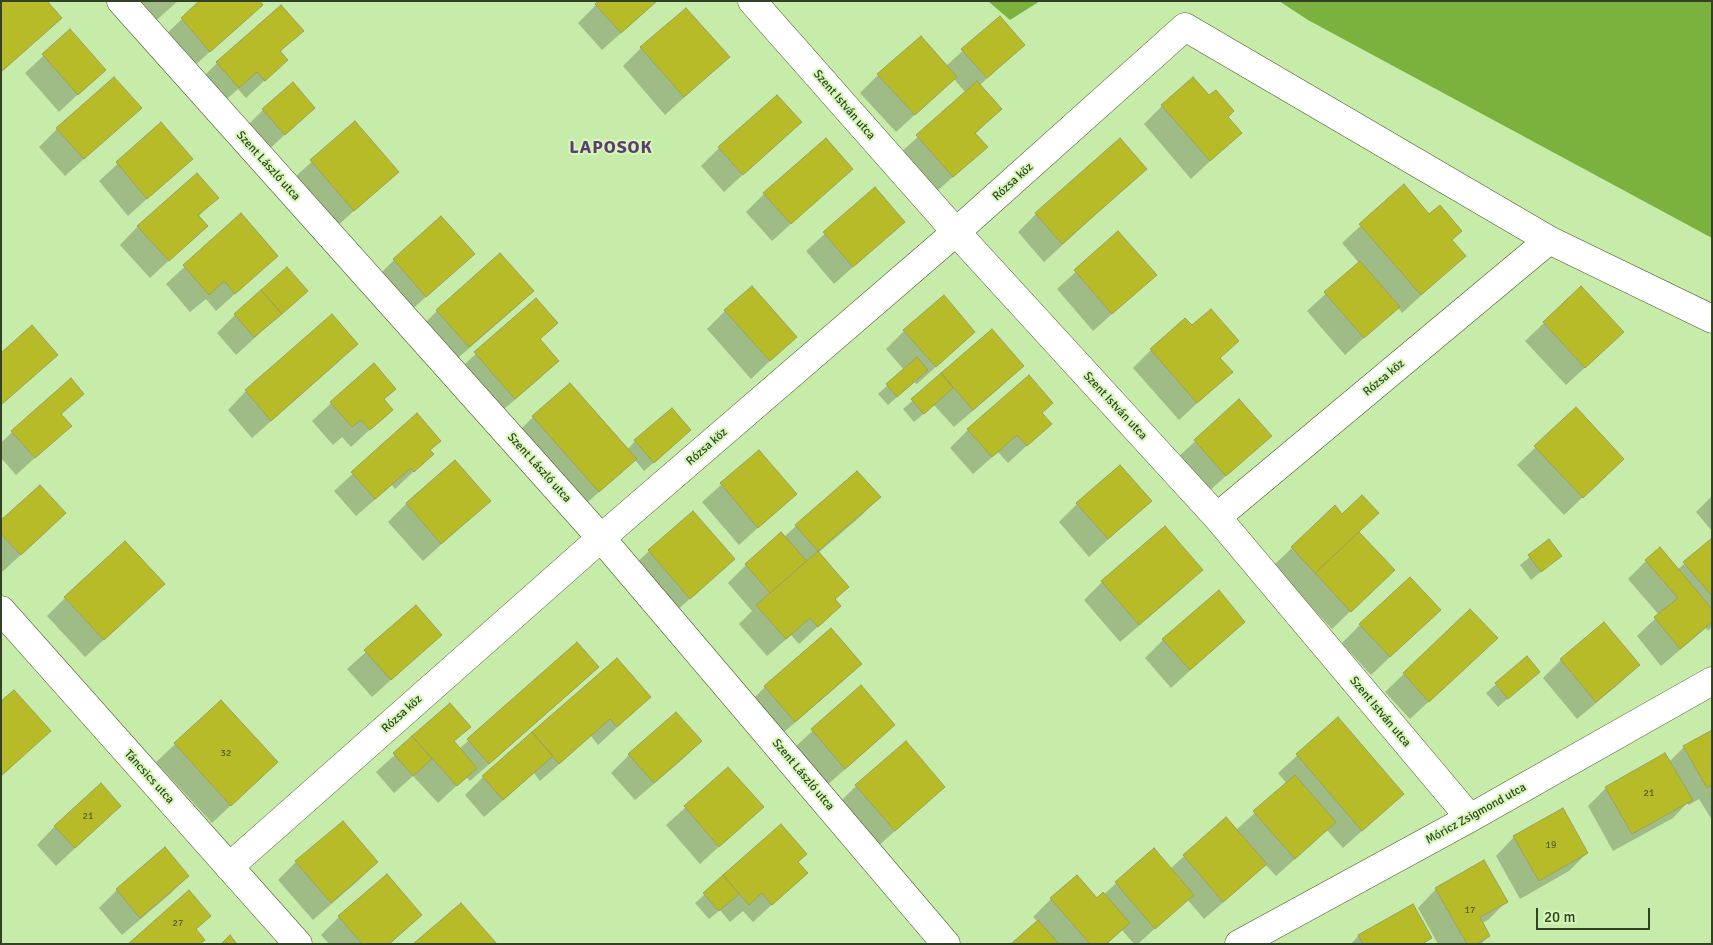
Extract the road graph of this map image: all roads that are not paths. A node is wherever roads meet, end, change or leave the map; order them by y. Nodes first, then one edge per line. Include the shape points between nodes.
1 (121, 1) edge
2 (752, 1) edge
3 (956, 232) junction
4 (1550, 240) junction
5 (1712, 319) edge
6 (1217, 517) junction
7 (601, 538) junction
8 (1, 610) edge
9 (1712, 681) edge
10 (1470, 818) junction
11 (229, 867) junction
12 (298, 944) edge
13 (946, 944) edge
14 (1239, 944) edge

1 - 7 street, Szent László utca
2 - 3 street, Szent István utca
3 - 4 street, Rózsa köz via 1185,27
3 - 6 street, Szent István utca
3 - 7 street, Rózsa köz
4 - 5 street
4 - 6 street, Rózsa köz
6 - 10 street, Szent István utca
7 - 11 street, Rózsa köz
7 - 13 street, Szent László utca
8 - 11 street, Táncsics utca
9 - 10 street, Móricz Zsigmond utca
10 - 14 street, Móricz Zsigmond utca
11 - 12 street, Táncsics utca

